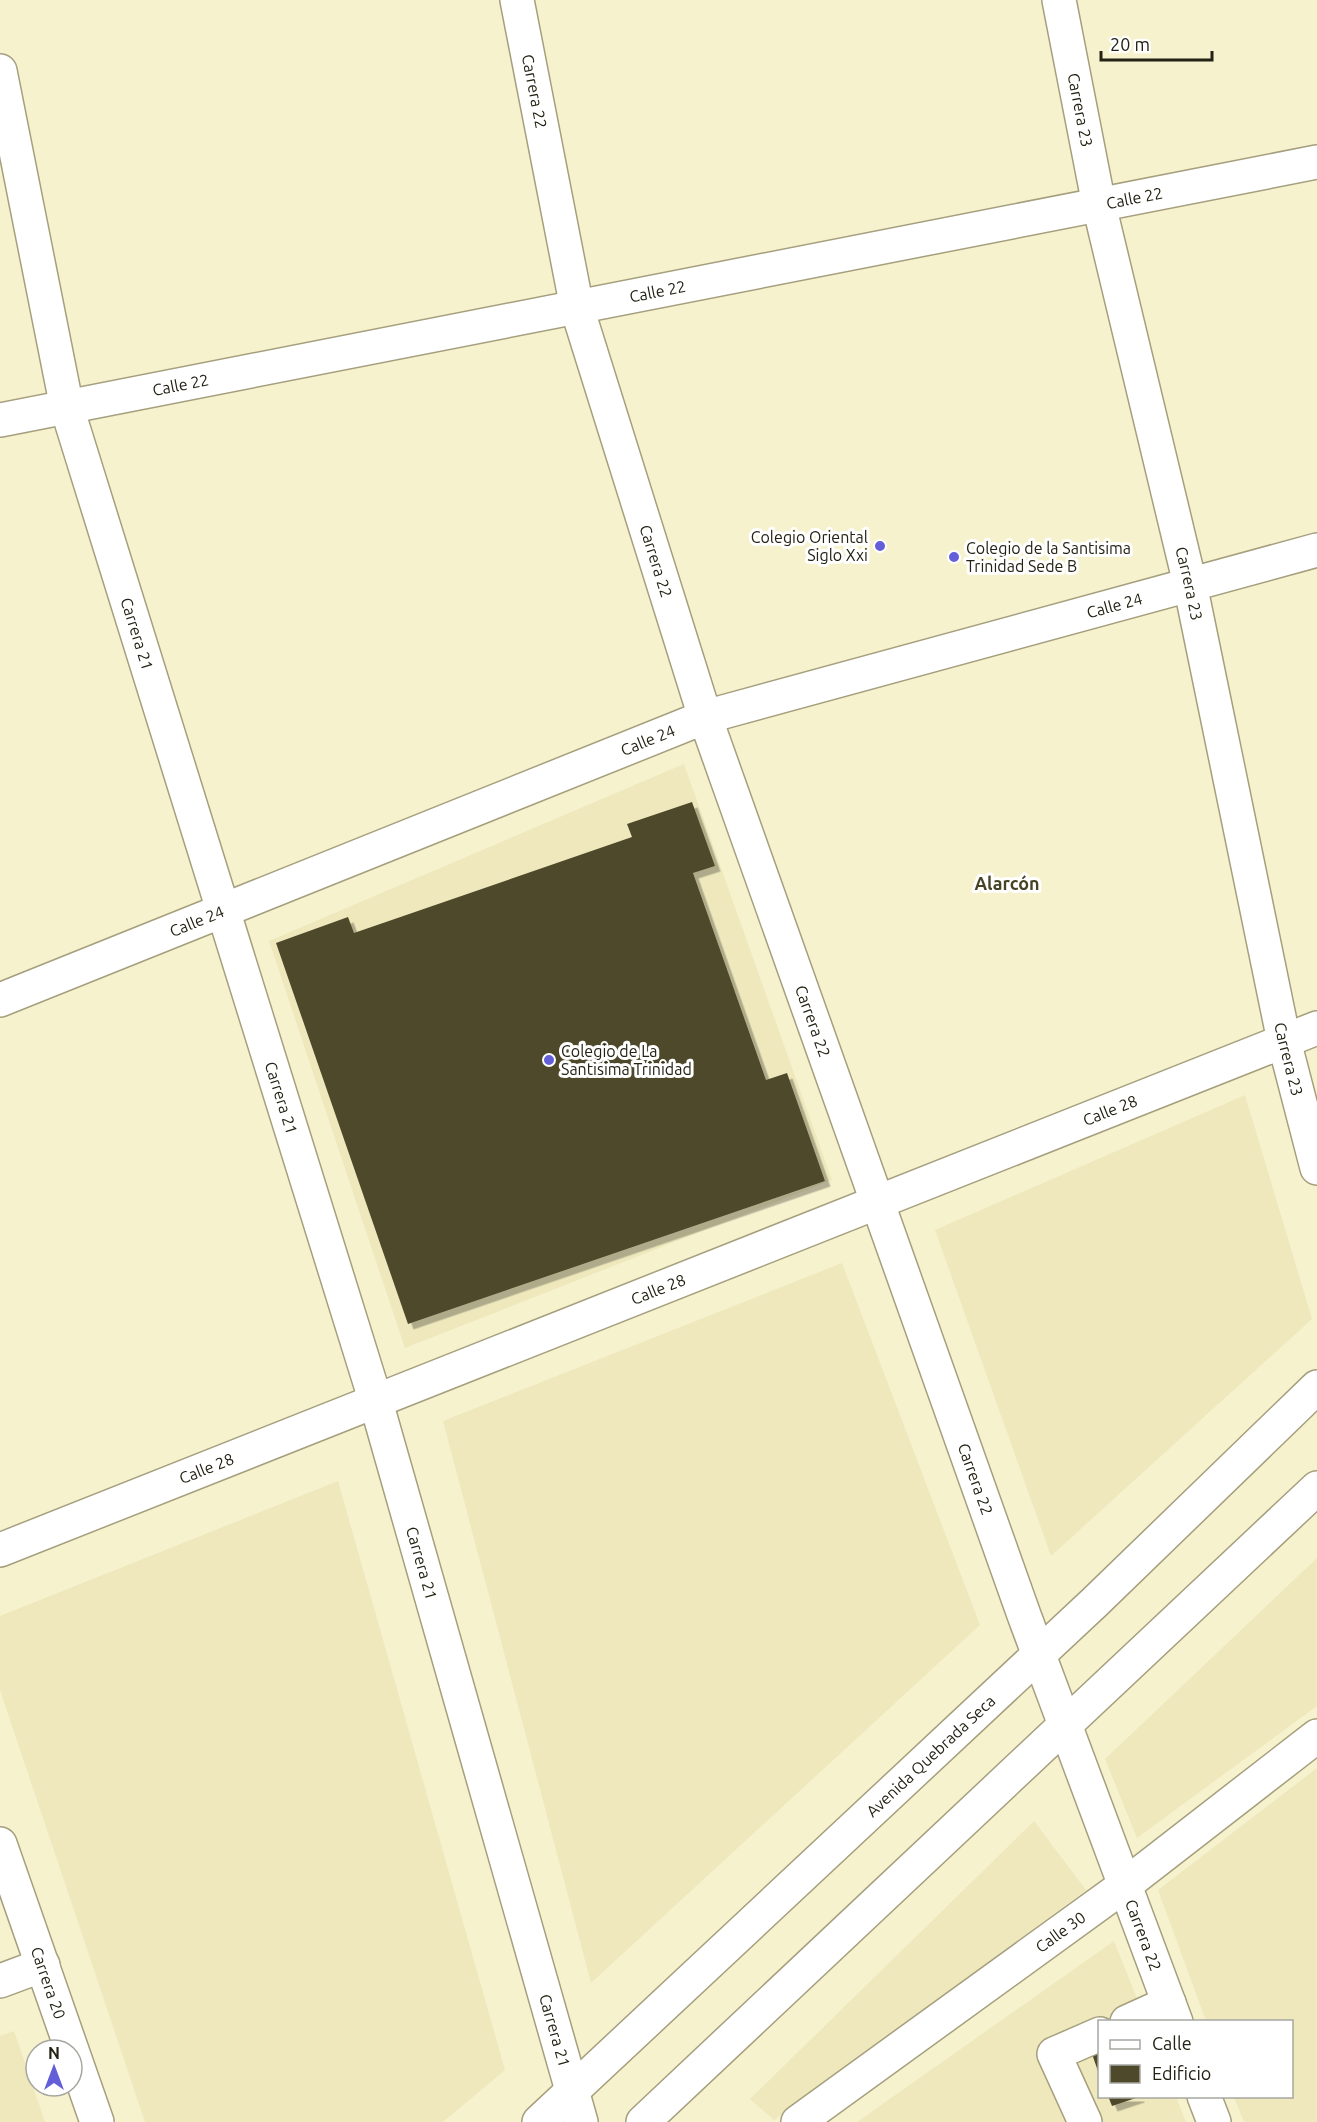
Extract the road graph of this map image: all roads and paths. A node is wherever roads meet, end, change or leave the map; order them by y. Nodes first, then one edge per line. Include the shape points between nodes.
1 (517, 0) edge
2 (1059, 0) edge
3 (0, 71) edge
4 (1317, 162) edge
5 (1099, 205) junction
6 (577, 308) junction
7 (67, 408) junction
8 (0, 420) edge
9 (1317, 550) edge
10 (1190, 584) junction
11 (705, 717) junction
12 (223, 912) junction
13 (0, 1000) edge
14 (1317, 1028) edge
15 (1284, 1041) junction
16 (1317, 1168) edge
17 (878, 1203) junction
18 (1317, 1387) edge
19 (376, 1402) junction
20 (1317, 1488) edge
21 (0, 1550) edge
22 (1038, 1655) junction
23 (1065, 1725) junction
24 (1317, 1736) edge
25 (0, 1844) edge
26 (1125, 1885) junction
27 (43, 1965) junction
28 (0, 1981) edge
29 (1172, 2012) edge
30 (1137, 2020) edge
31 (1098, 2035) edge
32 (572, 2091) junction
33 (1204, 2098) edge
34 (97, 2122) edge
35 (539, 2122) edge
36 (581, 2122) edge
37 (643, 2122) edge
38 (798, 2122) edge
39 (1085, 2122) edge
40 (1214, 2122) edge

1 - 6 street, Carrera 22
2 - 5 street, Carrera 23
3 - 7 street, Carrera 21
4 - 5 street, Calle 22
5 - 6 street, Calle 22
5 - 10 street, Carrera 23
6 - 7 street, Calle 22
6 - 11 street, Carrera 22
7 - 8 street, Calle 22
7 - 12 street, Carrera 21
9 - 10 street, Calle 24
10 - 11 street, Calle 24
10 - 15 street, Carrera 23
11 - 12 street, Calle 24
11 - 17 street, Carrera 22
12 - 13 street, Calle 24
12 - 19 street, Carrera 21
14 - 15 street, Calle 28
15 - 16 street, Carrera 23
15 - 17 street, Calle 28
17 - 19 street, Calle 28
17 - 22 street, Carrera 22
18 - 22 street, Avenida Quebrada Seca
19 - 21 street, Calle 28
19 - 32 street, Carrera 21
20 - 23 street
22 - 23 street, Carrera 22
22 - 32 street, Avenida Quebrada Seca
23 - 26 street, Carrera 22
23 - 37 street
24 - 26 street, Calle 30
25 - 27 street, Carrera 20
26 - 29 street, Carrera 22
26 - 38 street, Calle 30
27 - 28 street
27 - 34 street, Carrera 20
29 - 30 street
31 - 39 street via 1054,2054
32 - 35 street, Avenida Quebrada Seca
32 - 36 street, Carrera 21
33 - 40 street

